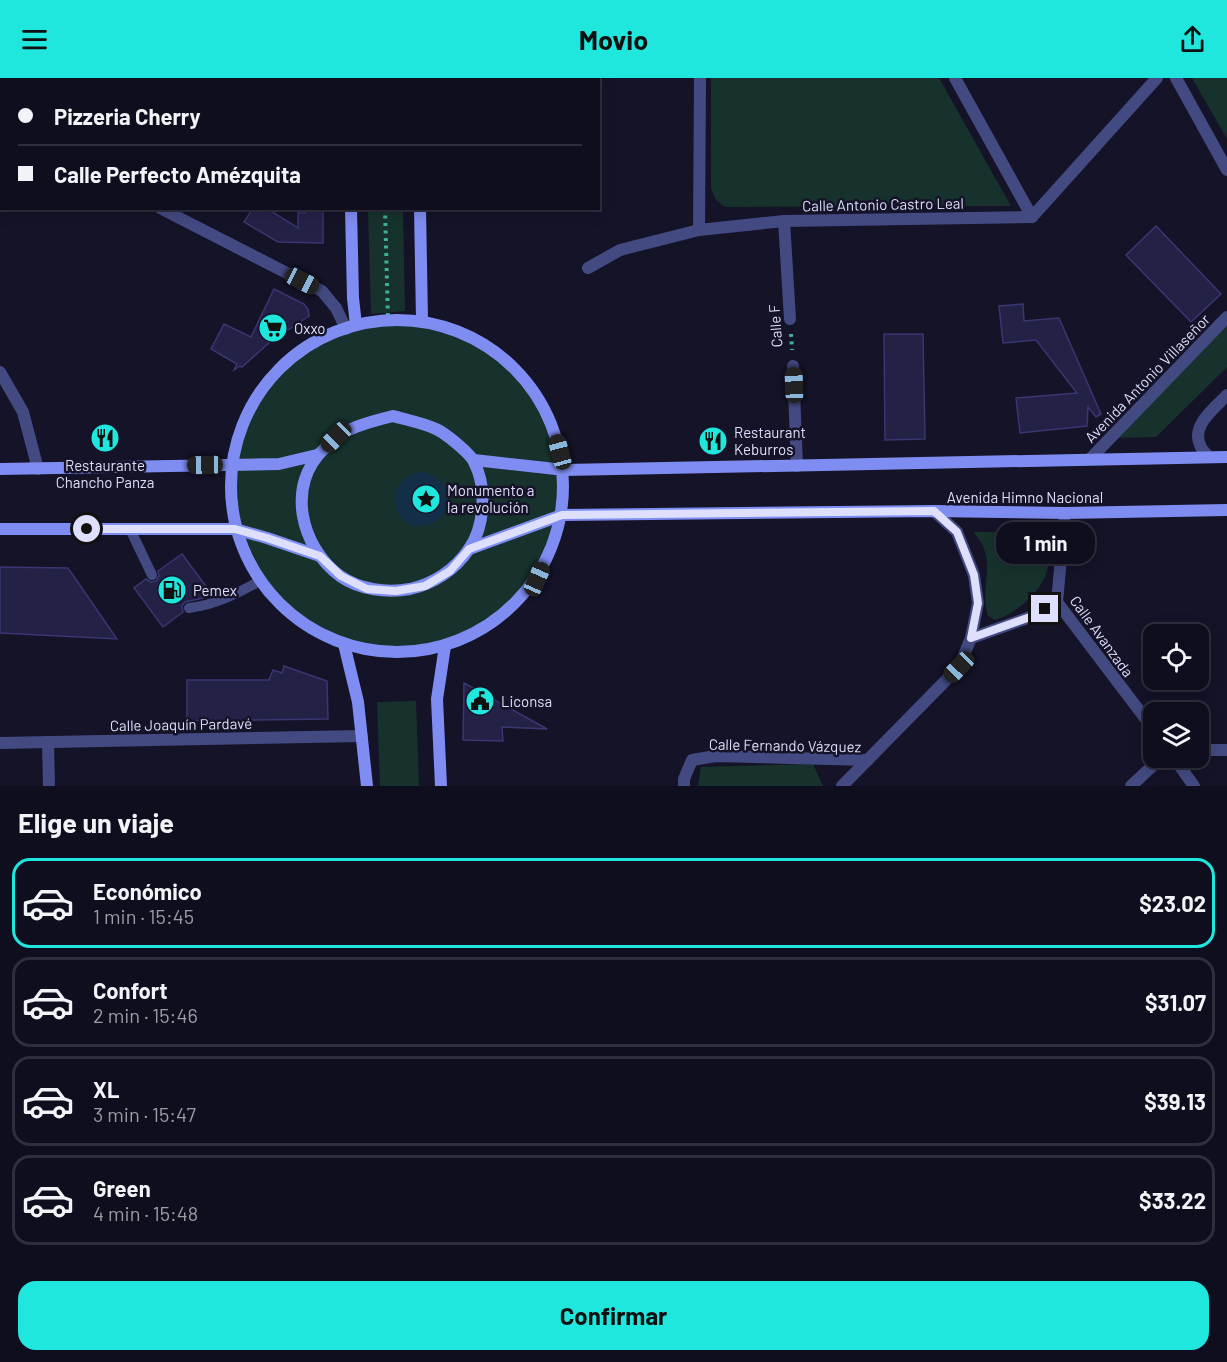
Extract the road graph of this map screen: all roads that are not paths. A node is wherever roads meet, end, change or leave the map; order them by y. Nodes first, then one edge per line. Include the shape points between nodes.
1 (700, 78) edge
2 (955, 78) edge
3 (1157, 78) edge
4 (1176, 78) edge
5 (1227, 170) edge
6 (164, 210) edge
7 (351, 210) edge
8 (420, 210) edge
9 (1032, 217) junction
10 (784, 221) junction
11 (699, 230) junction
12 (588, 268) dead end
13 (1227, 317) edge
14 (790, 319) road end
15 (422, 320) junction
16 (351, 327) junction
17 (793, 366) road end
18 (0, 372) edge
19 (1227, 395) edge
20 (317, 455) junction
21 (1209, 457) junction
22 (1227, 457) edge
23 (1090, 459) junction
24 (474, 460) junction
25 (229, 465) junction
26 (797, 465) junction
27 (0, 469) edge
28 (38, 469) junction
29 (565, 470) junction
30 (1227, 510) edge
31 (934, 511) junction
32 (1065, 513) junction
33 (562, 515) junction
34 (0, 529) edge
35 (130, 529) junction
36 (235, 529) junction
37 (469, 549) junction
38 (320, 556) junction
39 (152, 575) dead end
40 (260, 581) junction
41 (1057, 602) junction
42 (189, 609) dead end
43 (971, 638) junction
44 (344, 644) junction
45 (445, 646) junction
46 (1143, 715) edge
47 (362, 736) junction
48 (48, 742) junction
49 (0, 743) edge
50 (1209, 750) edge
51 (1227, 750) edge
52 (868, 760) junction
53 (1150, 768) edge
54 (1181, 768) edge
55 (49, 786) edge
56 (367, 786) edge
57 (441, 786) edge
58 (684, 786) edge
59 (842, 786) edge
60 (1131, 786) edge
61 (1194, 786) edge

1 - 11 street
2 - 9 street
3 - 9 street
4 - 5 street
6 - 16 street via 322,291
7 - 16 main road
8 - 15 main road
9 - 10 street, Calle Antonio Castro Leal
10 - 11 street, Calle Antonio Castro Leal
10 - 14 street, Calle F
11 - 12 street, Calle Antonio Castro Leal via 620,250
13 - 23 street, Avenida Antonio Villaseñor
15 - 16 main road via 367,321
15 - 29 main road via 475,337 520,370 550,416
16 - 25 main road via 314,340 271,376 242,423
17 - 26 street, Calle F
18 - 28 street via 23,412
19 - 21 street via 1201,422 1200,446
20 - 24 main road via 336,437 366,422 393,416 437,429
20 - 25 main road via 279,464
20 - 38 main road via 306,471 301,501 306,530
21 - 22 main road
21 - 23 main road
23 - 26 main road
24 - 29 main road
24 - 37 main road via 482,490 481,520
25 - 28 main road
25 - 36 main road
26 - 29 main road
27 - 28 main road
29 - 33 main road
30 - 32 main road, Avenida Himno Nacional
31 - 32 main road, Avenida Himno Nacional
31 - 33 main road, Avenida Himno Nacional
31 - 43 street via 957,532 974,575 978,603
32 - 41 street, Calle Avanzada
33 - 37 main road, Avenida Himno Nacional
33 - 45 main road via 537,579 497,621
34 - 35 main road
35 - 36 main road
35 - 39 lane
36 - 38 main road
36 - 40 main road
37 - 38 main road via 450,571 425,586 396,591 367,589 341,576
40 - 42 lane via 228,599
40 - 44 main road via 291,616
41 - 43 street via 1033,616
41 - 46 street, Calle Avanzada
43 - 52 street via 959,667
44 - 45 main road via 388,653
44 - 47 main road
45 - 57 main road via 437,699
47 - 48 street, Calle Joaquín Pardavé
47 - 56 main road
48 - 49 street, Calle Joaquín Pardavé
48 - 55 street
50 - 51 street
52 - 58 street, Calle Fernando Vázquez via 716,756 692,760
52 - 59 street
53 - 60 street
54 - 61 street

